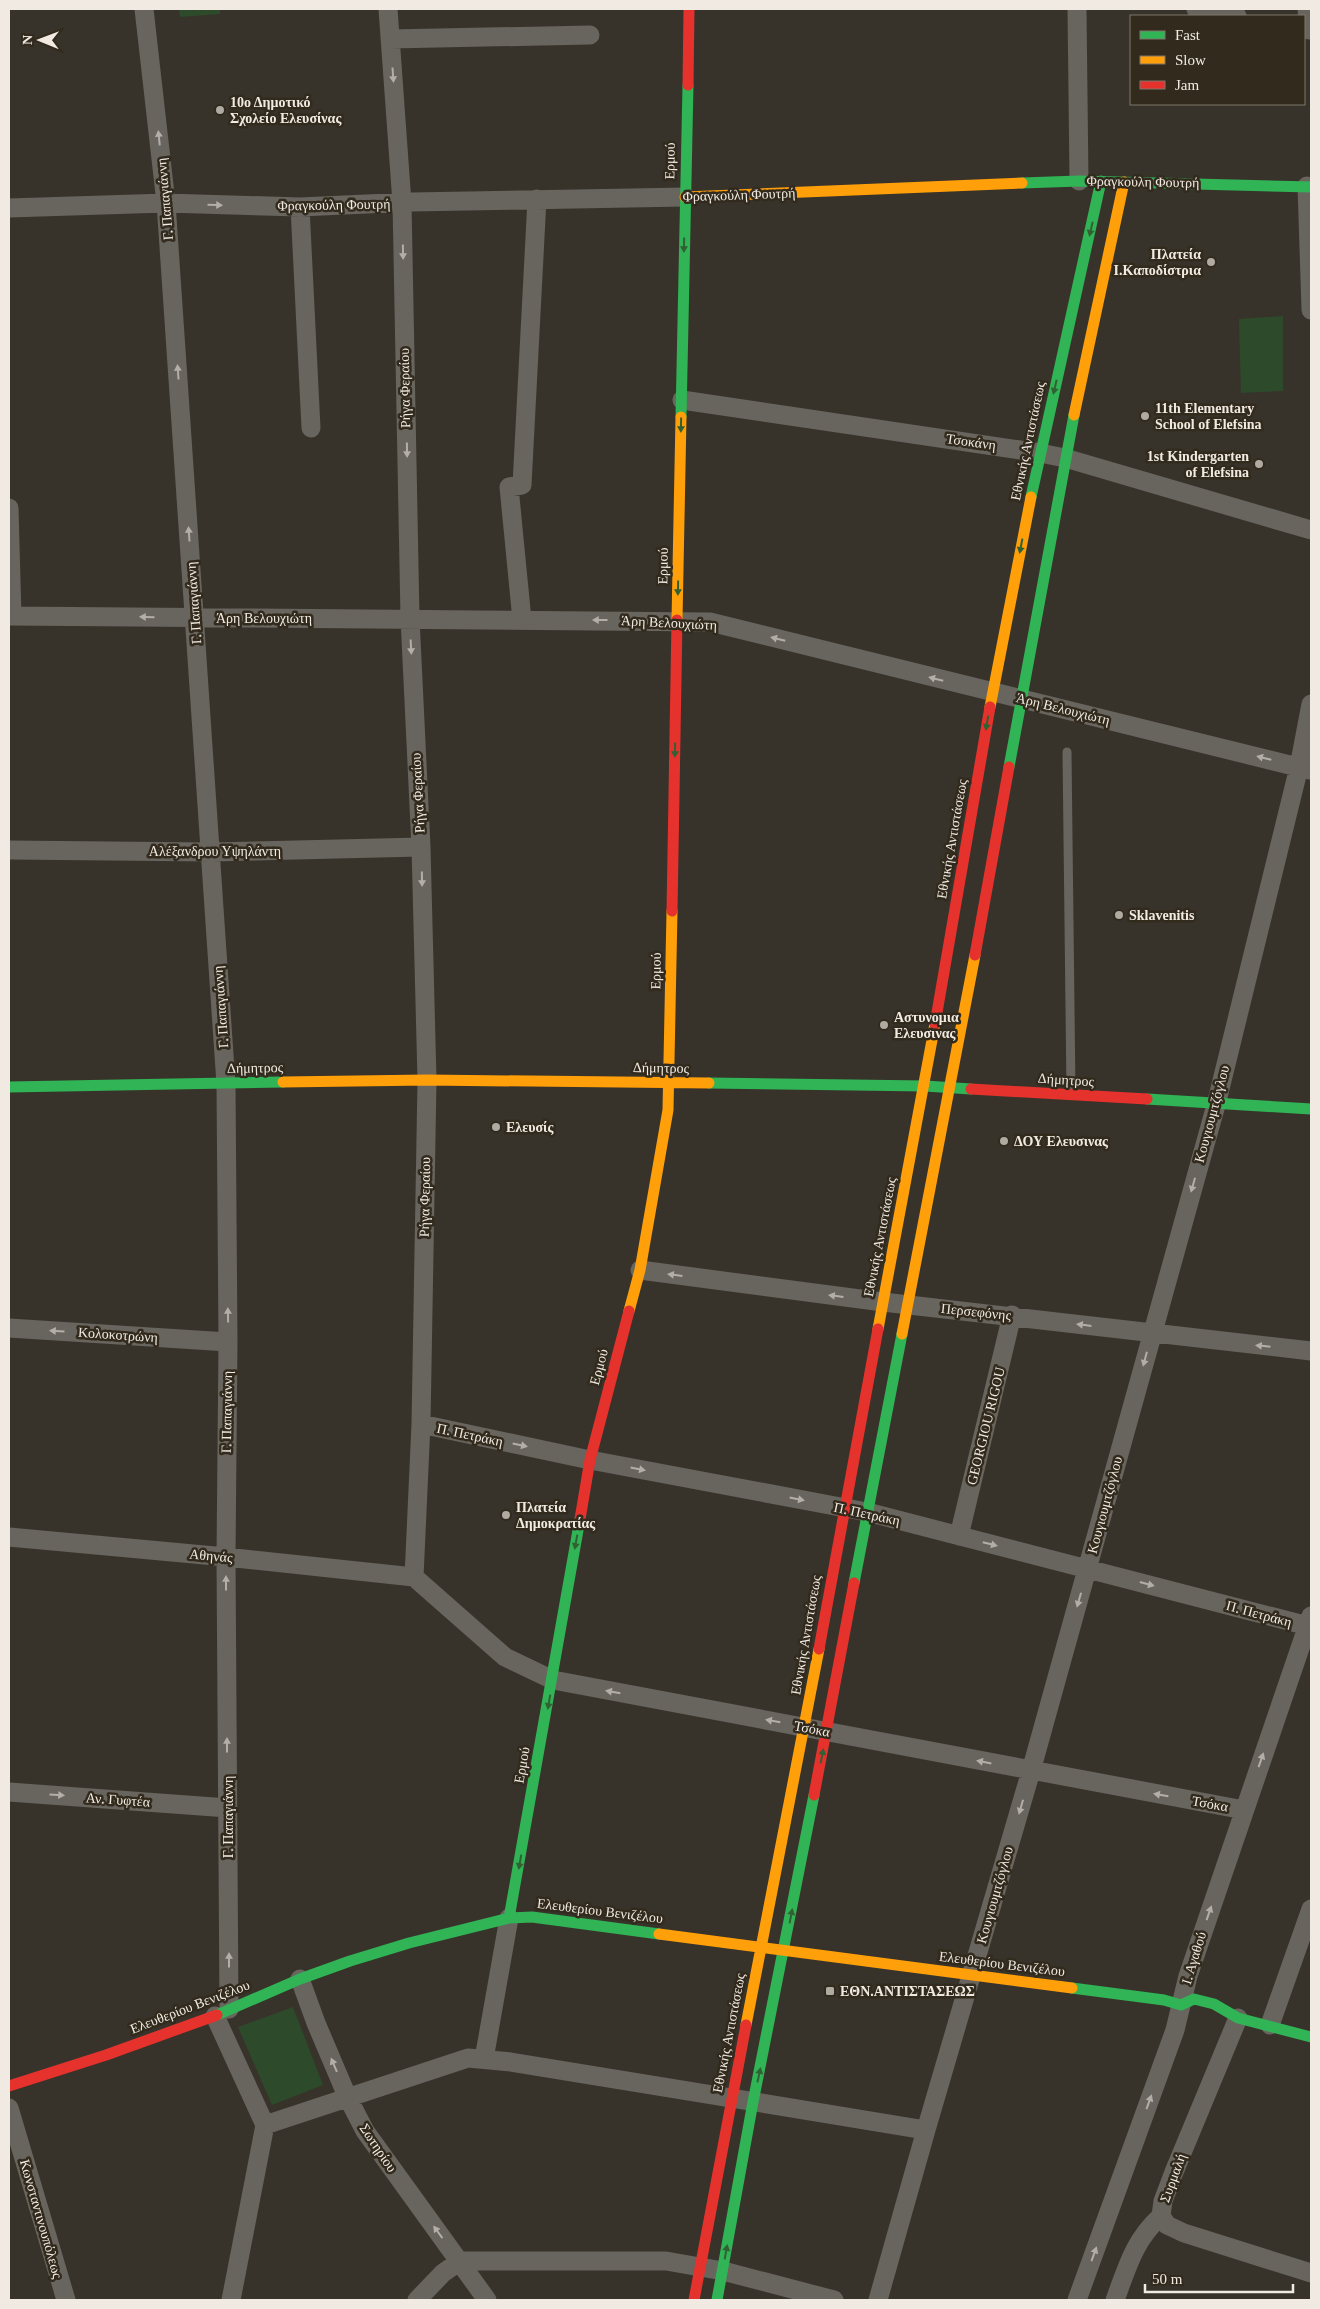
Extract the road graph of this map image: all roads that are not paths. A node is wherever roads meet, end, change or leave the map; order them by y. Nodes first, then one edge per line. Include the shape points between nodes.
1 (144, 9) edge
2 (388, 9) edge
3 (689, 9) edge
4 (1077, 9) edge
5 (1196, 9) edge
6 (1307, 9) edge
7 (1231, 15) edge
8 (1308, 29) edge
9 (590, 35) dead end
10 (390, 39) junction
11 (1079, 181) junction
12 (1102, 181) junction
13 (1124, 182) junction
14 (1309, 186) edge
15 (685, 197) junction
16 (537, 199) junction
17 (166, 203) junction
18 (402, 203) junction
19 (300, 206) junction
20 (9, 208) edge
21 (1311, 310) edge
22 (682, 400) junction
23 (311, 428) dead end
24 (1040, 453) junction
25 (1065, 458) junction
26 (9, 508) edge
27 (1311, 530) edge
28 (10, 616) edge
29 (196, 618) junction
30 (410, 618) junction
31 (522, 620) junction
32 (677, 621) junction
33 (992, 693) junction
34 (1022, 699) junction
35 (1311, 704) edge
36 (1067, 752) dead end
37 (1305, 768) edge
38 (421, 847) junction
39 (9, 850) edge
40 (211, 852) junction
41 (427, 1080) junction
42 (669, 1083) junction
43 (226, 1084) junction
44 (924, 1086) junction
45 (9, 1087) edge
46 (951, 1088) junction
47 (1071, 1096) junction
48 (1216, 1104) junction
49 (1311, 1109) edge
50 (640, 1270) junction
51 (883, 1302) junction
52 (907, 1304) junction
53 (1012, 1315) junction
54 (9, 1328) edge
55 (1152, 1333) junction
56 (228, 1342) junction
57 (1311, 1351) edge
58 (421, 1424) junction
59 (590, 1460) junction
60 (843, 1508) junction
61 (866, 1512) junction
62 (959, 1536) junction
63 (9, 1537) edge
64 (226, 1557) junction
65 (1088, 1568) junction
66 (414, 1577) junction
67 (1309, 1621) edge
68 (553, 1680) junction
69 (805, 1727) junction
70 (826, 1732) junction
71 (1031, 1772) junction
72 (9, 1792) edge
73 (228, 1808) junction
74 (1244, 1810) junction
75 (1311, 1908) edge
76 (509, 1918) junction
77 (761, 1947) junction
78 (784, 1950) junction
79 (972, 1975) junction
80 (300, 1979) junction
81 (1181, 2005) junction
82 (222, 2012) junction
83 (1238, 2018) junction
84 (1270, 2025) junction
85 (1311, 2037) edge
86 (484, 2059) junction
87 (9, 2086) edge
88 (347, 2096) junction
89 (731, 2099) junction
90 (753, 2102) junction
91 (9, 2108) edge
92 (265, 2125) junction
93 (926, 2130) junction
94 (1161, 2216) junction
95 (460, 2262) junction
96 (701, 2267) junction
97 (723, 2271) junction
98 (1311, 2273) edge
99 (66, 2300) edge
100 (231, 2300) edge
101 (417, 2300) edge
102 (487, 2300) edge
103 (694, 2300) edge
104 (717, 2300) edge
105 (834, 2300) edge
106 (878, 2300) edge
107 (1078, 2300) edge
108 (1115, 2300) edge

17 -> 1 street, Γ. Παπαγιάννη
2 - 10 street, Ρήγα Φεραίου
3 - 15 street, Ερμού
4 - 11 street
5 - 7 street
6 - 8 street
9 - 10 street
10 -> 18 street, Ρήγα Φεραίου
11 - 12 street, Φραγκούλη Φουτρή
11 - 15 street, Φραγκούλη Φουτρή
12 - 13 street, Φραγκούλη Φουτρή
12 -> 24 street, Εθνικής Αντιστάσεως
13 - 14 street, Φραγκούλη Φουτρή
13 - 25 street
14 - 21 street
15 - 16 street, Φραγκούλη Φουτρή
15 -> 22 street, Ερμού
16 - 18 street, Φραγκούλη Φουτρή
16 - 31 street via 522,485 509,487
17 -> 19 street, Φραγκούλη Φουτρή
17 - 20 street, Φραγκούλη Φουτρή
29 -> 17 street, Γ. Παπαγιάννη
18 - 19 street, Φραγκούλη Φουτρή
18 -> 30 street, Ρήγα Φεραίου
19 - 23 street
22 - 24 street, Τσοκάνη
22 -> 32 street, Ερμού
24 - 25 street, Τσοκάνη
24 -> 33 street, Εθνικής Αντιστάσεως
25 - 27 street, Τσοκάνη
25 - 34 street
26 - 28 street
29 -> 28 street, Άρη Βελουχιώτη
29 - 30 street, Άρη Βελουχιώτη
29 - 40 street, Γ. Παπαγιάννη
30 - 31 street, Άρη Βελουχιώτη
30 -> 38 street, Ρήγα Φεραίου
32 -> 31 street, Άρη Βελουχιώτη
33 -> 32 street, Άρη Βελουχιώτη via 710,622
32 -> 42 street, Ερμού
33 - 34 street, Άρη Βελουχιώτη
33 -> 44 street, Εθνικής Αντιστάσεως
37 -> 34 street, Άρη Βελουχιώτη
34 - 46 street
35 - 37 street, Κουγιουμτζόγλου
36 - 47 lane
37 - 48 street, Κουγιουμτζόγλου
38 - 40 street, Αλέξανδρου Υψηλάντη
38 -> 41 street, Ρήγα Φεραίου
39 - 40 street, Αλέξανδρου Υψηλάντη
40 - 43 street, Γ. Παπαγιάννη
41 - 42 street, Δήμητρος
41 - 43 street, Δήμητρος
41 - 58 street, Ρήγα Φεραίου
42 - 44 street, Δήμητρος
42 - 50 street, Ερμού via 668,1110
43 - 45 street, Δήμητρος
56 -> 43 street, Γ. Παπαγιάννη
44 - 46 street, Δήμητρος
44 - 51 street, Εθνικής Αντιστάσεως
46 - 47 street, Δήμητρος
46 - 52 street
47 - 48 street, Δήμητρος
48 - 49 street, Δήμητρος
48 -> 55 street, Κουγιουμτζόγλου
51 -> 50 street, Περσεφόνης
50 - 59 street, Ερμού
51 - 52 street, Περσεφόνης
51 - 60 street, Εθνικής Αντιστάσεως
52 - 53 street, Περσεφόνης
52 - 61 street
55 -> 53 street, Περσεφόνης
53 - 62 street, GEORGIOU RIGOU
56 -> 54 street, Κολοκοτρώνη
57 -> 55 street, Περσεφόνης
55 -> 65 street, Κουγιουμτζόγλου
56 - 64 street, Γ. Παπαγιάννη
58 -> 59 street, Π. Πετράκη
58 - 66 street, Ρήγα Φεραίου
59 -> 60 street, Π. Πετράκη
59 -> 68 street, Ερμού
60 - 61 street, Π. Πετράκη
60 - 69 street, Εθνικής Αντιστάσεως
61 - 62 street, Π. Πετράκη
61 - 70 street
62 -> 65 street, Π. Πετράκη
63 - 64 street, Αθηνάς
64 - 66 street, Αθηνάς
73 -> 64 street, Γ. Παπαγιάννη
65 -> 67 street, Π. Πετράκη
65 -> 71 street, Κουγιουμτζόγλου
66 - 68 street, Τσόκα via 504,1656
74 -> 67 street, Ι. Αγαθού
69 -> 68 street, Τσόκα
68 -> 76 street, Ερμού
69 - 70 street, Τσόκα
69 - 77 street, Εθνικής Αντιστάσεως
71 -> 70 street, Τσόκα
78 -> 70 street
74 -> 71 street, Τσόκα
71 -> 79 street, Κουγιουμτζόγλου
72 -> 73 street, Αν. Γυφτέα
82 -> 73 street, Γ. Παπαγιάννη
81 -> 74 street, Ι. Αγαθού
75 - 84 street
76 - 77 street, Ελευθερίου Βενιζέλου via 532,1917
76 - 80 street, Ελευθερίου Βενιζέλου via 409,1943
76 - 86 street
77 - 78 street, Ελευθερίου Βενιζέλου
77 - 89 street, Εθνικής Αντιστάσεως
78 - 79 street, Ελευθερίου Βενιζέλου
90 -> 78 street
79 - 81 street, Ελευθερίου Βενιζέλου via 1164,2000
79 - 93 street, Κουγιουμτζόγλου
80 - 82 street, Ελευθερίου Βενιζέλου
88 -> 80 street, Σωτηρίου
81 - 83 street via 1194,1998 1214,2004
107 -> 81 street, Ι. Αγαθού via 1175,2030
82 - 87 street, Ελευθερίου Βενιζέλου via 106,2055
82 - 92 street
83 - 84 street
83 - 94 street, Συρμαλή via 1174,2172
84 - 85 street
86 - 88 street via 468,2058
86 - 89 street
88 - 92 street
95 -> 88 street, Σωτηρίου via 365,2131
89 - 90 street
89 - 96 street, Εθνικής Αντιστάσεως
90 - 93 street
97 -> 90 street
91 - 99 street, Κωνσταντινουπόλεως
92 - 100 street
93 - 106 street, Κουγιουμτζόγλου
94 - 98 street, Συρμαλή via 1167,2225 1184,2233
94 - 108 street via 1137,2244
95 - 96 street via 666,2261
95 - 101 street via 443,2273
95 - 102 street, Σωτηρίου
96 - 97 street
96 - 103 street, Εθνικής Αντιστάσεως
97 - 104 street
97 - 105 street

